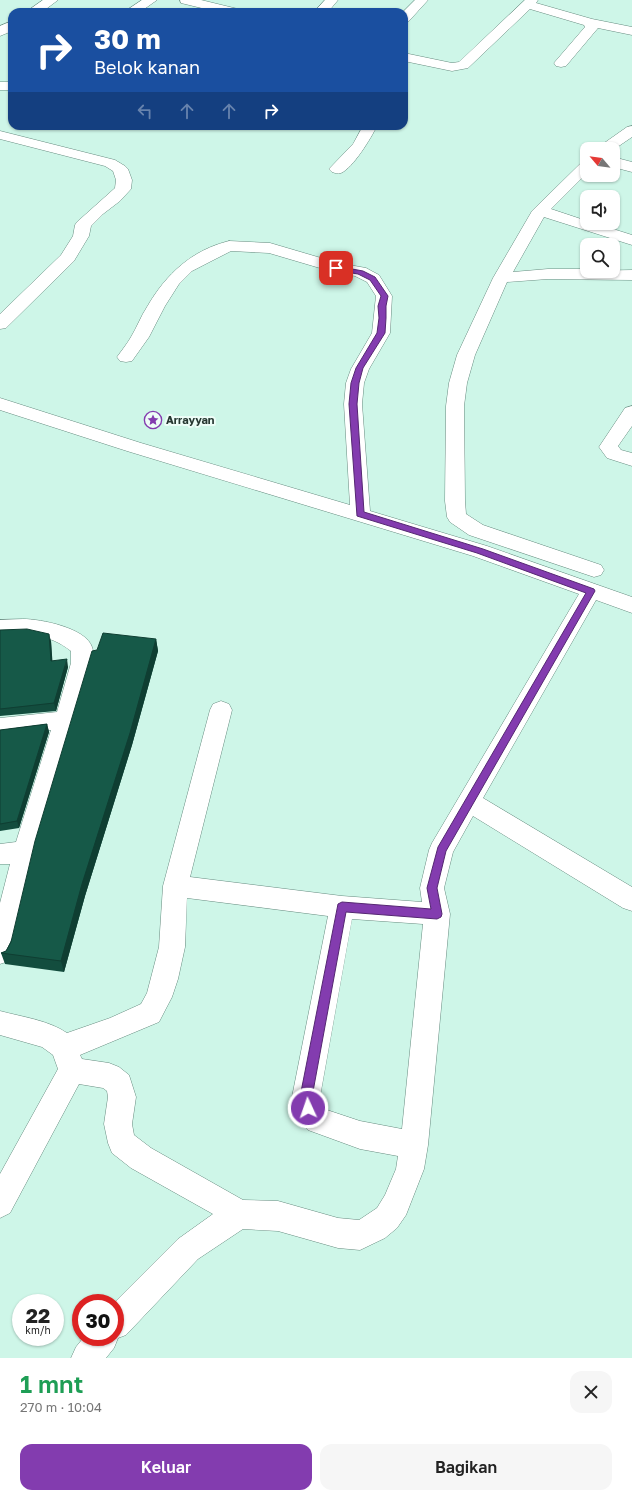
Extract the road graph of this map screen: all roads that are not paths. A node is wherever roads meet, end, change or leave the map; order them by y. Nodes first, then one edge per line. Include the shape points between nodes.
1 (52, 0) edge
2 (151, 0) edge
3 (186, 0) edge
4 (332, 0) edge
5 (422, 0) edge
6 (529, 2) edge
7 (39, 8) edge
8 (138, 8) edge
9 (217, 8) edge
10 (325, 8) edge
11 (408, 14) edge
12 (590, 22) junction
13 (632, 30) edge
14 (408, 58) edge
15 (560, 62) dead end
16 (368, 130) edge
17 (632, 130) edge
18 (0, 135) edge
19 (615, 142) edge
20 (620, 164) edge
21 (632, 167) edge
22 (337, 169) dead end
23 (580, 172) edge
24 (540, 211) junction
25 (632, 240) edge
26 (632, 275) edge
27 (501, 278) junction
28 (0, 324) edge
29 (126, 357) dead end
30 (0, 404) edge
31 (632, 412) edge
32 (632, 460) edge
33 (360, 514) junction
34 (592, 581) junction
35 (632, 605) edge
36 (0, 628) edge
37 (221, 710) dead end
38 (66, 720) junction
39 (0, 728) edge
40 (469, 801) junction
41 (25, 852) junction
42 (0, 854) edge
43 (176, 886) junction
44 (632, 900) edge
45 (342, 907) junction
46 (437, 914) junction
47 (0, 953) edge
48 (0, 1023) edge
49 (68, 1058) junction
50 (414, 1145) junction
51 (0, 1203) edge
52 (239, 1214) junction
53 (124, 1315) edge
54 (96, 1346) edge
55 (87, 1358) edge

1 - 7 street
2 - 8 street
3 - 9 street
4 - 10 street
5 - 11 street
6 - 12 street
6 - 14 street via 463,65 452,67
12 - 13 street
12 - 15 street via 592,27
16 - 22 street via 359,146
17 - 19 street
18 - 28 street via 110,164 120,169 124,180 123,189 83,225 81,236 68,258
20 - 21 street
23 - 24 street
24 - 25 street
24 - 27 street
26 - 27 street via 548,274
27 - 34 street via 466,355 458,383 455,406 457,517 476,530
29 - 33 street via 140,338 173,280 186,268 229,246 270,248 336,268 360,272 373,279 384,296 381,333 360,368 355,383 353,404
30 - 33 street via 134,448
31 - 32 street via 608,447 614,454
33 - 34 street via 480,551
34 - 35 street
34 - 40 street
36 - 38 street via 53,629 82,648 82,662
37 - 43 street
38 - 39 street
38 - 41 street
40 - 44 street
40 - 46 street via 441,850 432,888
41 - 42 street
41 - 47 street
43 - 45 street
43 - 49 street via 172,947 161,991 150,1013 119,1027
45 - 46 street
45 - 50 street via 306,1097 308,1108 318,1120 360,1135
46 - 50 street
48 - 49 street via 49,1036
49 - 51 street
49 - 52 street via 109,1076 119,1084 122,1097 118,1124 122,1143 141,1158
50 - 52 street via 410,1169 396,1205 387,1218 375,1228 360,1235 338,1233 278,1216
52 - 53 street via 188,1249
54 - 55 street

